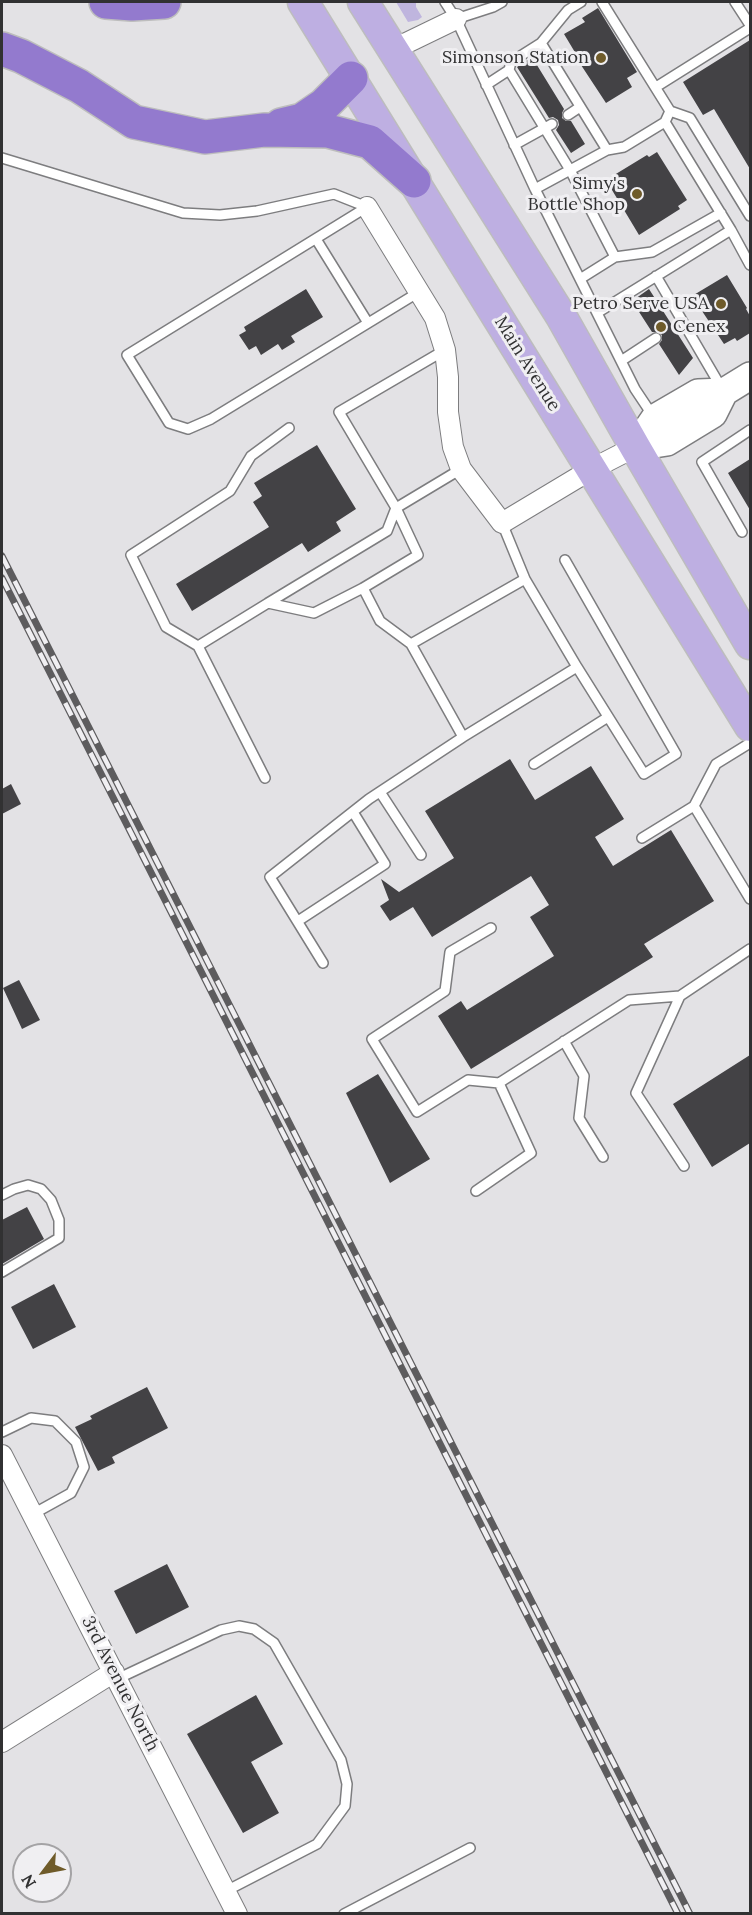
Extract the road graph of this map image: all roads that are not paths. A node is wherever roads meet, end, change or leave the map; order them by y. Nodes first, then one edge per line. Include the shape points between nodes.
1 (106, 2) edge
2 (164, 2) edge
3 (303, 2) edge
4 (363, 2) edge
5 (445, 2) edge
6 (502, 2) edge
7 (581, 2) edge
8 (606, 2) edge
9 (735, 2) edge
10 (491, 4) edge
11 (456, 20) junction
12 (750, 27) edge
13 (541, 43) junction
14 (2, 50) edge
15 (392, 50) junction
16 (509, 70) junction
17 (351, 78) junction
18 (486, 84) junction
19 (656, 87) junction
20 (580, 107) junction
21 (670, 111) junction
22 (568, 115) dead end
23 (665, 122) junction
24 (548, 126) junction
25 (264, 130) junction
26 (514, 145) junction
27 (607, 150) junction
28 (2, 158) edge
29 (570, 170) junction
30 (414, 181) junction
31 (535, 189) junction
32 (367, 207) junction
33 (749, 211) edge
34 (721, 213) junction
35 (732, 230) junction
36 (316, 239) junction
37 (615, 257) junction
38 (750, 264) edge
39 (656, 276) junction
40 (580, 279) junction
41 (419, 292) junction
42 (597, 313) junction
43 (682, 321) junction
44 (368, 323) junction
45 (673, 327) dead end
46 (656, 338) dead end
47 (445, 350) junction
48 (621, 361) junction
49 (750, 376) edge
50 (724, 392) junction
51 (654, 418) junction
52 (289, 429) dead end
53 (750, 430) edge
54 (634, 447) junction
55 (461, 469) junction
56 (592, 469) junction
57 (396, 508) junction
58 (502, 523) junction
59 (742, 532) dead end
60 (565, 560) dead end
61 (525, 579) junction
62 (363, 588) junction
63 (268, 603) junction
64 (750, 644) edge
65 (411, 645) junction
66 (198, 646) junction
67 (577, 667) junction
68 (608, 717) junction
69 (750, 726) edge
70 (463, 737) junction
71 (750, 743) edge
72 (534, 764) dead end
73 (265, 778) dead end
74 (380, 792) junction
75 (694, 806) junction
76 (353, 812) junction
77 (642, 838) dead end
78 (421, 855) dead end
79 (750, 899) edge
80 (298, 921) junction
81 (491, 928) dead end
82 (750, 949) edge
83 (323, 963) dead end
84 (680, 996) junction
85 (564, 1041) junction
86 (499, 1083) junction
87 (603, 1157) dead end
88 (684, 1166) dead end
89 (476, 1191) dead end
90 (2, 1195) edge
91 (2, 1272) edge
92 (2, 1432) edge
93 (2, 1455) edge
94 (33, 1515) junction
95 (116, 1676) junction
96 (2, 1742) edge
97 (470, 1848) dead end
98 (226, 1891) junction
99 (237, 1914) edge
100 (344, 1914) edge

1 - 2 highway
3 - 17 main road, Main Avenue
4 - 15 main road
5 - 11 lane
6 - 10 lane
7 - 13 lane via 568,10
8 - 19 lane
9 - 12 lane
10 - 11 lane
11 - 15 street
11 - 18 lane
12 - 19 lane
13 - 16 lane via 511,62
13 - 20 lane
14 - 25 highway via 79,86 134,122 205,137
15 - 17 main road
15 - 54 main road via 561,316
16 - 18 lane
16 - 24 lane
17 - 25 highway via 302,120
17 - 30 main road, Main Avenue
18 - 26 lane
19 - 21 lane
20 - 22 lane
20 - 27 lane
21 - 23 lane
21 - 33 lane via 690,118
23 - 27 lane via 624,147
23 - 34 lane
24 - 26 lane
24 - 29 lane
25 - 30 highway via 328,131 370,142
26 - 31 lane
27 - 29 lane
28 - 32 lane via 183,213 220,215 256,211 334,194
29 - 31 lane
29 - 37 lane
30 - 56 main road, Main Avenue
31 - 40 lane
32 - 36 lane
32 - 41 street
34 - 35 lane
34 - 37 lane via 652,252
35 - 38 lane
35 - 39 lane
36 - 44 lane
36 - 44 lane via 127,356 169,423 188,429 211,419
37 - 40 lane
39 - 42 lane
39 - 43 lane
40 - 42 lane
41 - 44 lane
41 - 47 street via 435,318
42 - 48 lane
43 - 45 lane
43 - 50 lane
46 - 48 lane
47 - 55 street via 448,412
47 - 57 lane via 339,412
48 - 51 lane
49 - 50 street
50 - 51 street via 698,393
50 - 54 street via 713,414 667,442
51 - 54 street
52 - 66 lane via 250,456 230,491 131,555 166,627
53 - 59 lane via 702,462
54 - 56 street
54 - 64 main road
55 - 57 lane
55 - 58 street
56 - 58 street
56 - 69 main road, Main Avenue
57 - 62 lane via 418,555
57 - 63 lane via 387,531
58 - 61 lane
60 - 68 lane via 676,754 644,774
61 - 65 lane
61 - 67 lane
62 - 63 lane via 314,613
62 - 65 lane via 380,621
63 - 66 lane
65 - 70 lane
66 - 73 lane
67 - 68 lane
67 - 70 lane
68 - 72 lane
70 - 74 lane
71 - 75 lane via 716,764
74 - 76 lane
74 - 78 lane
75 - 77 lane
75 - 79 lane
76 - 80 lane via 270,877
76 - 80 lane via 385,864
80 - 83 lane
81 - 86 lane via 450,952 445,991 372,1039 417,1112 468,1080
82 - 84 lane
84 - 85 lane via 629,1000
84 - 88 lane via 636,1093
85 - 86 lane
85 - 87 lane via 584,1076 579,1118
86 - 89 lane via 531,1153
90 - 91 lane via 27,1185 41,1189 51,1200 59,1220 59,1239
92 - 94 lane via 31,1418 55,1421 76,1442 84,1467 71,1493
93 - 94 street, 3rd Avenue North
94 - 95 street, 3rd Avenue North
95 - 96 street
95 - 98 street, 3rd Avenue North
95 - 98 lane via 221,1630 239,1626 254,1629 274,1643 341,1760 347,1784 345,1806 317,1844
97 - 100 lane
98 - 99 street, 3rd Avenue North

